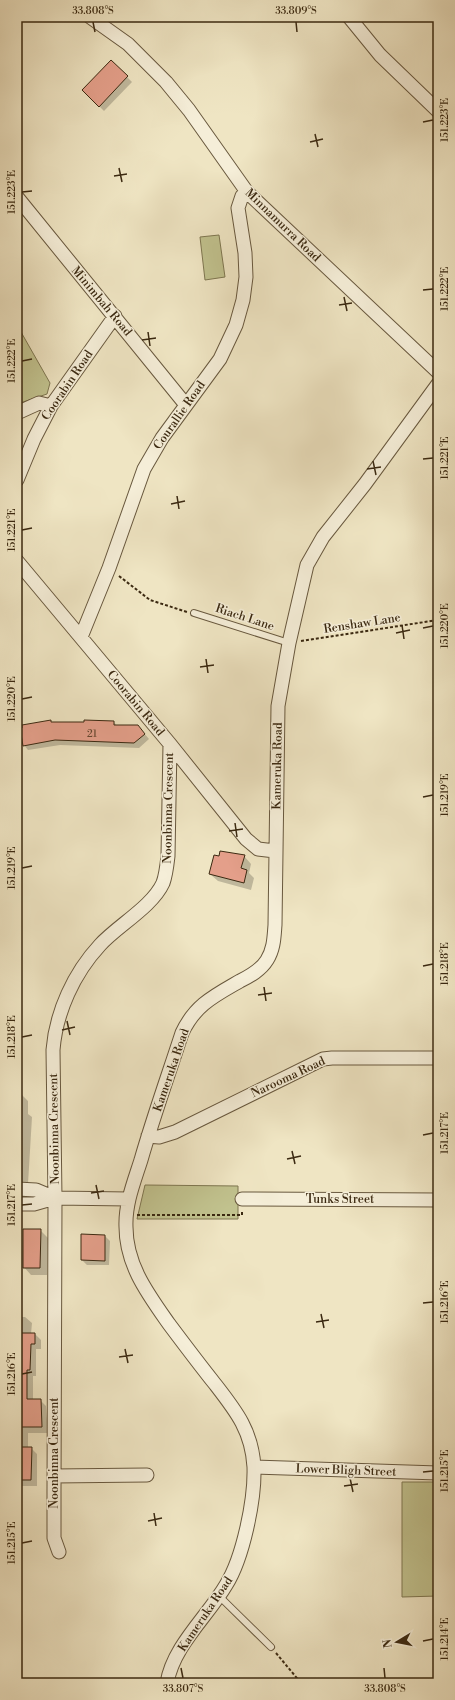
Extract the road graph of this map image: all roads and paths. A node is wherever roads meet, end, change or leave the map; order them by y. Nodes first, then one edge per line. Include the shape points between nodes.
1 (90, 17) edge
2 (349, 17) edge
3 (438, 111) edge
4 (247, 192) junction
5 (17, 197) edge
6 (115, 316) junction
7 (438, 372) edge
8 (438, 384) edge
9 (186, 405) junction
10 (51, 406) junction
11 (17, 413) edge
12 (17, 480) edge
13 (17, 561) edge
14 (109, 568) junction
15 (194, 613) joint
16 (438, 620) edge
17 (81, 637) junction
18 (289, 643) junction
19 (170, 744) junction
20 (275, 851) junction
21 (438, 1058) edge
22 (148, 1136) junction
23 (17, 1189) edge
24 (55, 1198) junction
25 (129, 1199) junction
26 (242, 1199) joint
27 (438, 1200) edge
28 (17, 1204) edge
29 (136, 1215) dead end
30 (254, 1466) junction
31 (438, 1473) edge
32 (147, 1475) dead end
33 (54, 1476) junction
34 (59, 1552) dead end
35 (219, 1596) junction
36 (271, 1647) joint
37 (167, 1683) edge
38 (301, 1683) edge

1 - 4 street, Minnamurra Road via 128,44 166,82
2 - 3 street via 380,55
4 - 7 street, Minnamurra Road
4 - 9 street, Courallie Road via 242,196 238,208 246,271 243,300 236,325 220,359
5 - 6 street, Minimbah Road
6 - 9 street, Minimbah Road
6 - 10 street, Coorabin Road
8 - 18 street, Kameruka Road via 365,484 326,532 313,553 303,581
9 - 14 street, Courallie Road via 144,469
10 - 11 street via 39,403
10 - 12 street, Coorabin Road
13 - 17 street, Coorabin Road
14 - 15 path via 150,600
14 - 17 street, Courallie Road
15 - 18 lane, Riach Lane
16 - 18 path, Renshaw Lane
17 - 19 street, Coorabin Road
18 - 20 street, Kameruka Road via 278,706
19 - 20 street, Coorabin Road via 250,844 258,849
19 - 24 street, Noonbinna Crescent via 168,856 163,884 145,905 89,958 71,989 54,1033
20 - 22 street, Kameruka Road via 275,925 271,952 259,969 202,1004 187,1022
21 - 22 street, Narooma Road via 323,1059 175,1132 159,1137
22 - 25 street, Kameruka Road
23 - 24 street via 36,1190
24 - 25 street
24 - 28 street via 34,1204
24 - 33 street, Noonbinna Crescent
25 - 30 street, Kameruka Road via 126,1241 135,1271 150,1298 238,1415 249,1438
26 - 27 street, Tunks Street
26 - 29 path via 242,1215
30 - 31 street, Lower Bligh Street
30 - 35 street, Kameruka Road via 252,1495 241,1552 233,1573
32 - 33 street
33 - 34 street, Noonbinna Crescent via 54,1538
35 - 36 lane
35 - 37 street, Kameruka Road via 174,1660
36 - 38 path

